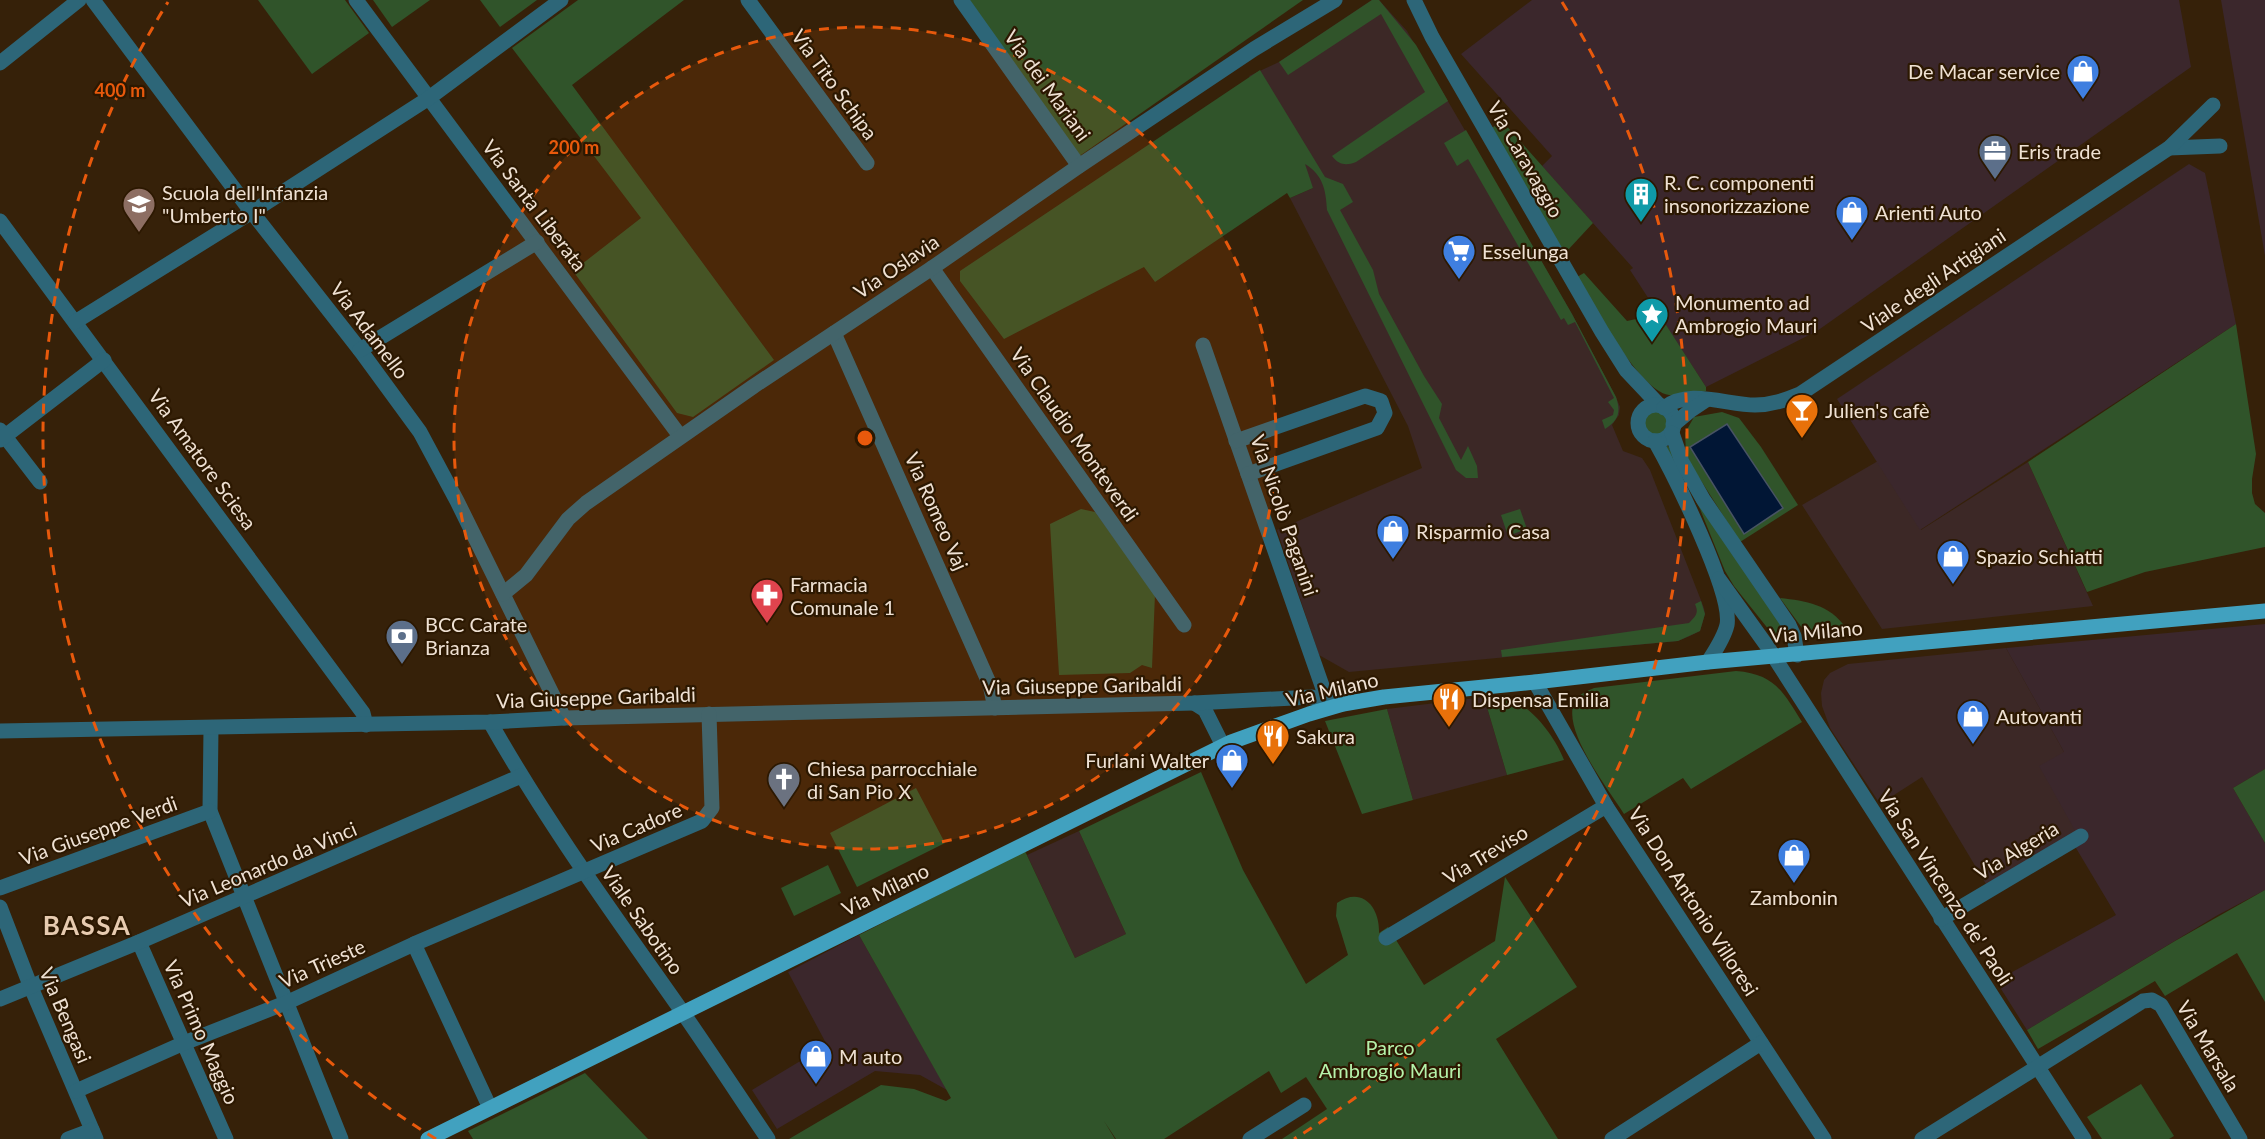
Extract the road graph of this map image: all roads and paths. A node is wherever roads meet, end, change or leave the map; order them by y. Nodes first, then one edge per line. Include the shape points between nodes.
1 (79, 0) edge
2 (93, 0) edge
3 (356, 0) edge
4 (561, 0) edge
5 (748, 0) edge
6 (961, 0) edge
7 (1335, 0) edge
8 (1403, 0) edge
9 (1414, 0) edge
10 (1432, 37) junction
11 (0, 63) edge
12 (429, 98) junction
13 (2212, 105) dead end
14 (2220, 146) dead end
15 (2169, 148) junction
16 (867, 163) dead end
17 (1079, 166) junction
18 (252, 212) junction
19 (0, 221) edge
20 (537, 242) junction
21 (932, 268) junction
22 (75, 322) junction
23 (1602, 332) junction
24 (834, 333) junction
25 (1203, 345) dead end
26 (360, 350) junction
27 (104, 360) junction
28 (1706, 400) junction
29 (1661, 406) junction
30 (1639, 418) junction
31 (1673, 429) junction
32 (2, 435) edge
33 (680, 436) junction
34 (1236, 441) junction
35 (1655, 441) junction
36 (1248, 474) junction
37 (40, 482) dead end
38 (1719, 579) junction
39 (503, 594) junction
40 (2265, 611) edge
41 (1184, 625) dead end
42 (1797, 655) junction
43 (1773, 657) junction
44 (1708, 662) junction
45 (1535, 682) junction
46 (1327, 700) junction
47 (1194, 703) junction
48 (1343, 704) junction
49 (995, 708) junction
50 (709, 714) junction
51 (564, 718) junction
52 (490, 722) junction
53 (366, 725) junction
54 (211, 728) junction
55 (0, 731) edge
56 (1223, 746) junction
57 (521, 776) junction
58 (1606, 806) junction
59 (210, 811) junction
60 (2081, 836) dead end
61 (583, 873) junction
62 (0, 888) edge
63 (246, 896) junction
64 (0, 907) edge
65 (1941, 919) junction
66 (1386, 939) dead end
67 (139, 942) junction
68 (414, 944) junction
69 (30, 985) junction
70 (0, 999) edge
71 (288, 1002) junction
72 (682, 1012) junction
73 (183, 1043) junction
74 (1761, 1043) junction
75 (2036, 1068) junction
76 (76, 1091) junction
77 (1304, 1105) dead end
78 (490, 1108) junction
79 (94, 1134) edge
80 (68, 1139) edge
81 (226, 1139) edge
82 (341, 1139) edge
83 (428, 1139) edge
84 (768, 1139) edge
85 (1250, 1139) edge
86 (1612, 1139) edge
87 (1824, 1139) edge
88 (1922, 1139) edge
89 (2084, 1139) edge
90 (2240, 1139) edge

1 - 11 street
2 - 18 street, Via Adamello
3 - 12 street, Via Santa Liberata
4 - 12 street
5 - 16 street, Via Tito Schipa
6 - 17 street, Via dei Mariani
7 - 17 street, Via Oslavia
8 - 10 street, Via Caravaggio
9 - 10 street, Via Caravaggio
10 - 23 street, Via Caravaggio
12 - 18 street
12 - 20 street, Via Santa Liberata
13 - 15 street, Viale degli Artigiani
14 - 15 street
15 - 28 street, Viale degli Artigiani via 1800,394 1769,404
17 - 21 street, Via Oslavia
18 - 22 street
18 - 26 street, Via Adamello
19 - 22 street, Via Amatore Sciesa
20 - 26 street
20 - 33 street, Via Santa Liberata
21 - 24 street, Via Oslavia
21 - 41 street, Via Claudio Monteverdi
22 - 27 street, Via Amatore Sciesa
23 - 29 street, Via Caravaggio via 1626,370
23 - 30 street, Via Caravaggio via 1634,395
24 - 33 street, Via Oslavia
24 - 49 street, Via Romeo Vaj via 981,664
25 - 34 street, Via Nicolò Paganini
26 - 39 street, Via Adamello via 420,432
27 - 32 street
27 - 53 street, Via Amatore Sciesa via 363,713
28 - 29 street, Viale degli Artigiani via 1672,401
28 - 31 street via 1690,410
29 - 30 street via 1647,408
29 - 31 street via 1672,417
30 - 35 street via 1640,431
31 - 35 street
31 - 42 street via 1682,462 1789,625
32 - 37 street
33 - 39 street, Via Oslavia via 574,514 526,575
34 - 36 street, Via Nicolò Paganini
34 - 36 street via 1365,396 1381,401 1385,413 1377,428
35 - 38 street
36 - 46 street, Via Nicolò Paganini
38 - 43 street
38 - 44 street via 1727,625
39 - 51 street, Via Adamello
40 - 42 main road, Via Milano
42 - 43 main road, Via Milano
43 - 44 main road, Via Milano
43 - 65 street, Via San Vincenzo de' Paoli
44 - 45 main road, Via Milano
45 - 48 main road, Via Milano
45 - 58 street, Via Don Antonio Villoresi
46 - 47 street, Via Giuseppe Garibaldi via 1312,697
46 - 48 street, Via Giuseppe Garibaldi
47 - 49 street, Via Giuseppe Garibaldi
47 - 56 street, Via Giuseppe Garibaldi via 1204,710
48 - 56 main road, Via Milano via 1282,722
49 - 50 street, Via Giuseppe Garibaldi
50 - 51 street, Via Giuseppe Garibaldi
50 - 61 street, Via Cadore via 712,808 708,816
51 - 52 street, Via Giuseppe Garibaldi
52 - 53 street, Via Giuseppe Garibaldi
52 - 57 street, Viale Sabotino
53 - 54 street, Via Giuseppe Garibaldi
54 - 55 street, Via Giuseppe Garibaldi
54 - 59 street
56 - 72 main road, Via Milano
57 - 61 street, Viale Sabotino
57 - 63 street, Via Leonardo da Vinci
58 - 66 street, Via Treviso
58 - 74 street, Via Don Antonio Villoresi
59 - 62 street, Via Giuseppe Verdi
59 - 63 street
60 - 65 street, Via Algeria
61 - 68 street, Via Trieste
61 - 72 street, Viale Sabotino
63 - 67 street, Via Leonardo da Vinci
63 - 71 street
64 - 69 street, Via Bengasi
65 - 75 street, Via San Vincenzo de' Paoli
67 - 69 street, Via Leonardo da Vinci
67 - 73 street, Via Primo Maggio
68 - 71 street, Via Trieste
68 - 78 street
69 - 70 street, Via Leonardo da Vinci
69 - 76 street, Via Bengasi
71 - 73 street, Via Trieste
71 - 82 street
72 - 78 main road, Via Milano
72 - 84 street, Viale Sabotino
73 - 76 street, Via Trieste
73 - 81 street, Via Primo Maggio
74 - 86 street
74 - 87 street, Via Don Antonio Villoresi
75 - 88 street
75 - 89 street, Via San Vincenzo de' Paoli
75 - 90 street, Via Marsala via 2143,1001 2152,1000 2161,1005
76 - 79 street, Via Bengasi
77 - 85 street
78 - 83 main road, Via Milano
79 - 80 street

